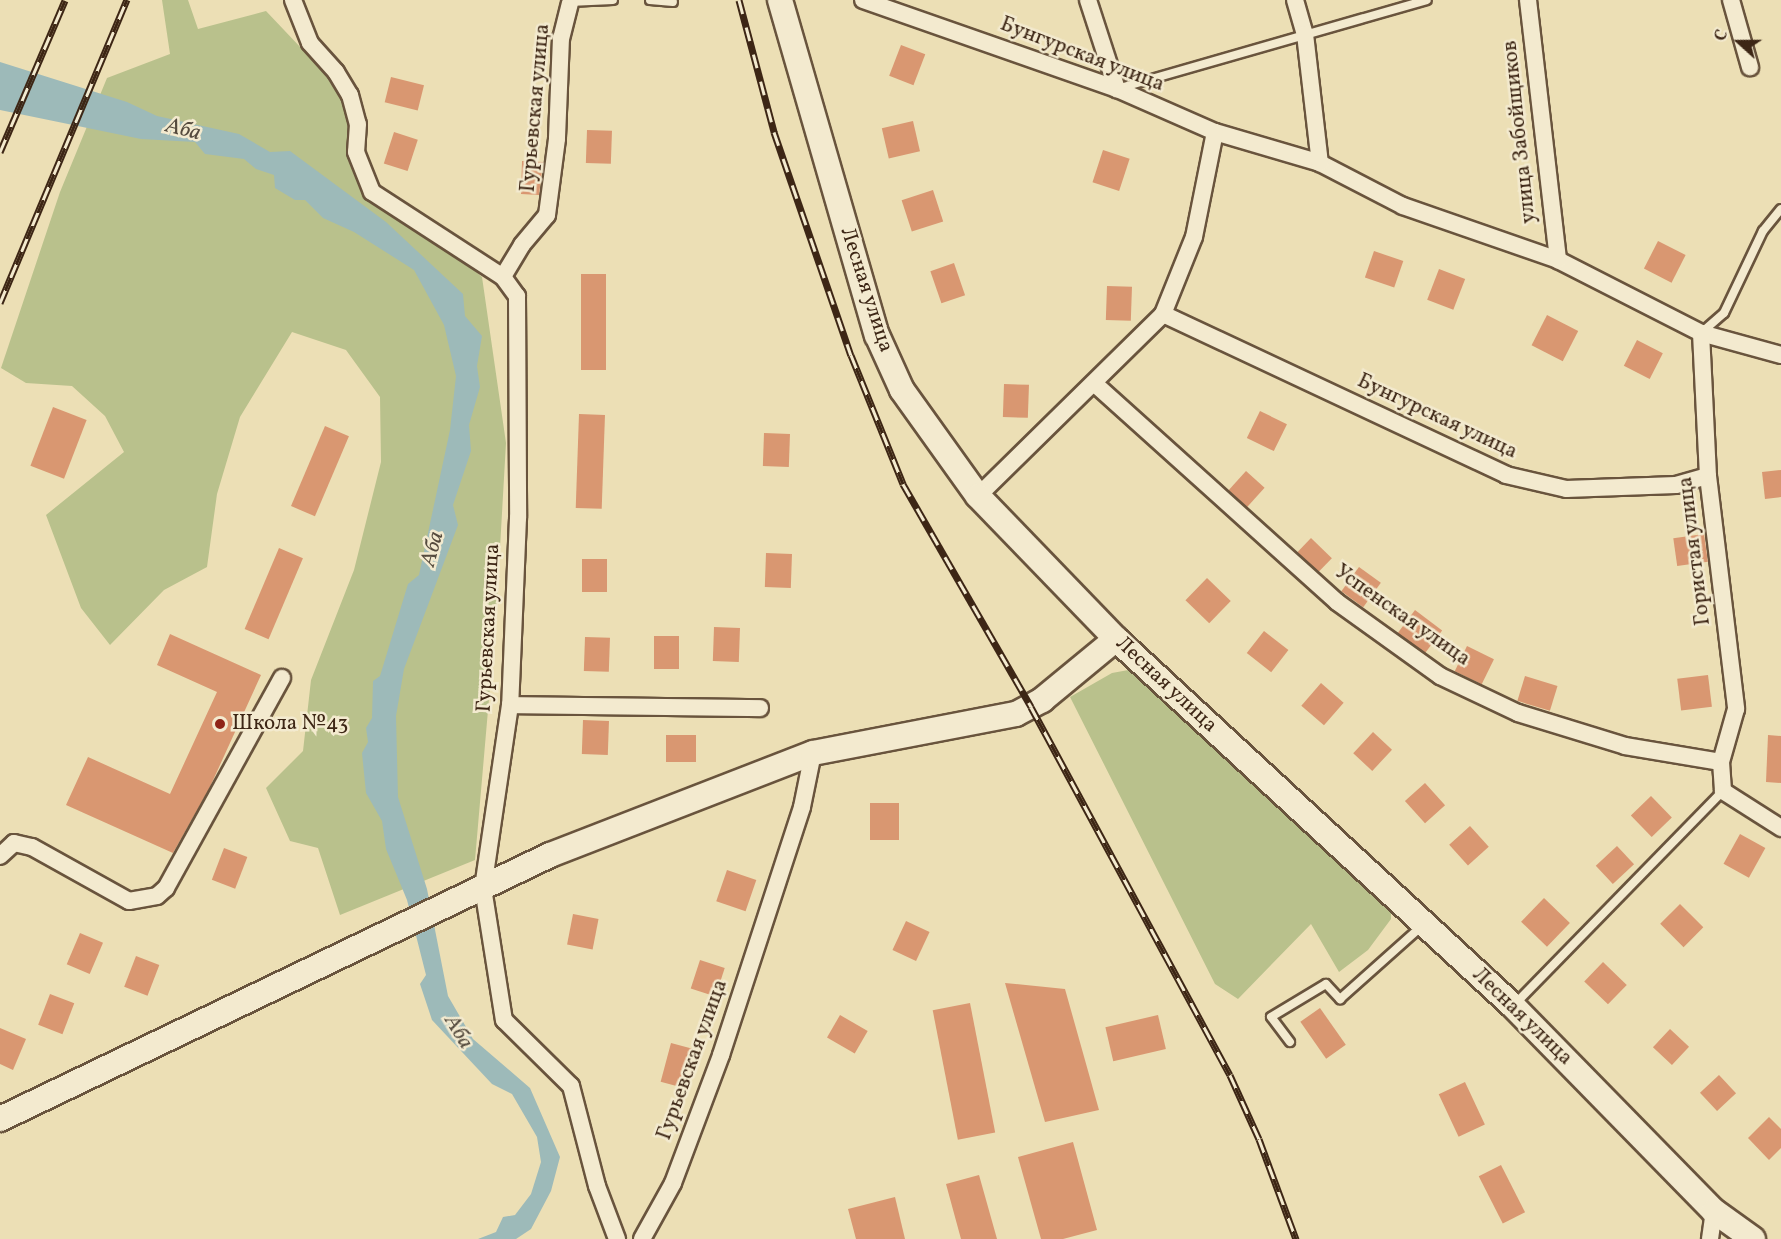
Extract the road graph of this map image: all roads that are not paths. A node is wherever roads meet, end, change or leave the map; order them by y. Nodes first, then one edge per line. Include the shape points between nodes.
1 (293, 0) edge
2 (613, 0) edge
3 (650, 0) edge
4 (780, 0) edge
5 (863, 0) edge
6 (1088, 0) edge
7 (1294, 0) edge
8 (1427, 0) edge
9 (1528, 0) edge
10 (1731, 0) edge
11 (569, 2) edge
12 (674, 2) dead end
13 (1305, 34) junction
14 (1750, 67) dead end
15 (1117, 89) junction
16 (1215, 132) junction
17 (1320, 163) junction
18 (1781, 209) edge
19 (1558, 260) junction
20 (502, 277) junction
21 (1163, 314) junction
22 (1701, 333) junction
23 (1781, 356) edge
24 (1095, 384) junction
25 (1708, 476) junction
26 (978, 496) junction
27 (1116, 639) junction
28 (282, 678) dead end
29 (510, 705) junction
30 (760, 708) dead end
31 (813, 753) junction
32 (1720, 762) junction
33 (1723, 791) junction
34 (1781, 828) edge
35 (0, 856) edge
36 (475, 892) junction
37 (1425, 924) junction
38 (1513, 1006) junction
39 (1290, 1042) dead end
40 (0, 1119) edge
41 (1714, 1211) junction
42 (617, 1239) edge
43 (642, 1239) edge
44 (1710, 1239) edge
45 (1753, 1239) edge

1 - 20 street via 310,43 350,95 358,124 356,152 372,192
2 - 11 lane, Гурьевская улица
3 - 12 lane
4 - 26 main road, Лесная улица via 877,335 902,390
5 - 15 street, Бунгурская улица
6 - 15 street
7 - 13 street
8 - 13 lane
9 - 19 street, улица Забойщиков
10 - 14 street
11 - 20 street, Гурьевская улица via 561,38 556,149 547,215
13 - 15 lane
13 - 17 street
15 - 16 street, Бунгурская улица
16 - 17 street, Бунгурская улица
16 - 21 street via 1194,237
17 - 19 street, Бунгурская улица via 1403,206
18 - 22 lane via 1763,231 1724,313
19 - 22 street, Бунгурская улица
20 - 29 street, Гурьевская улица via 516,296 518,518
21 - 24 street
21 - 25 street, Бунгурская улица via 1506,475 1566,489 1676,485
22 - 23 street, Бунгурская улица
22 - 25 street, Гористая улица
24 - 26 street
24 - 32 street, Успенская улица via 1337,602 1440,676 1518,713 1614,743
25 - 32 street, Гористая улица via 1736,709
26 - 27 main road, Лесная улица
27 - 31 main road via 1031,708 1016,714
27 - 37 main road, Лесная улица
28 - 35 street via 166,888 157,896 129,901 32,847 14,843
29 - 30 street
29 - 36 street, Гурьевская улица
31 - 36 main road via 550,855
31 - 43 street, Гурьевская улица via 802,807 721,1055 673,1183
32 - 33 street
33 - 34 street
33 - 38 lane
36 - 40 main road
36 - 42 street, Гурьевская улица via 504,1020 571,1086 597,1186
37 - 38 main road, Лесная улица
37 - 39 lane via 1340,999 1326,984 1271,1017
38 - 41 main road, Лесная улица
41 - 44 street
41 - 45 main road, Лесная улица

